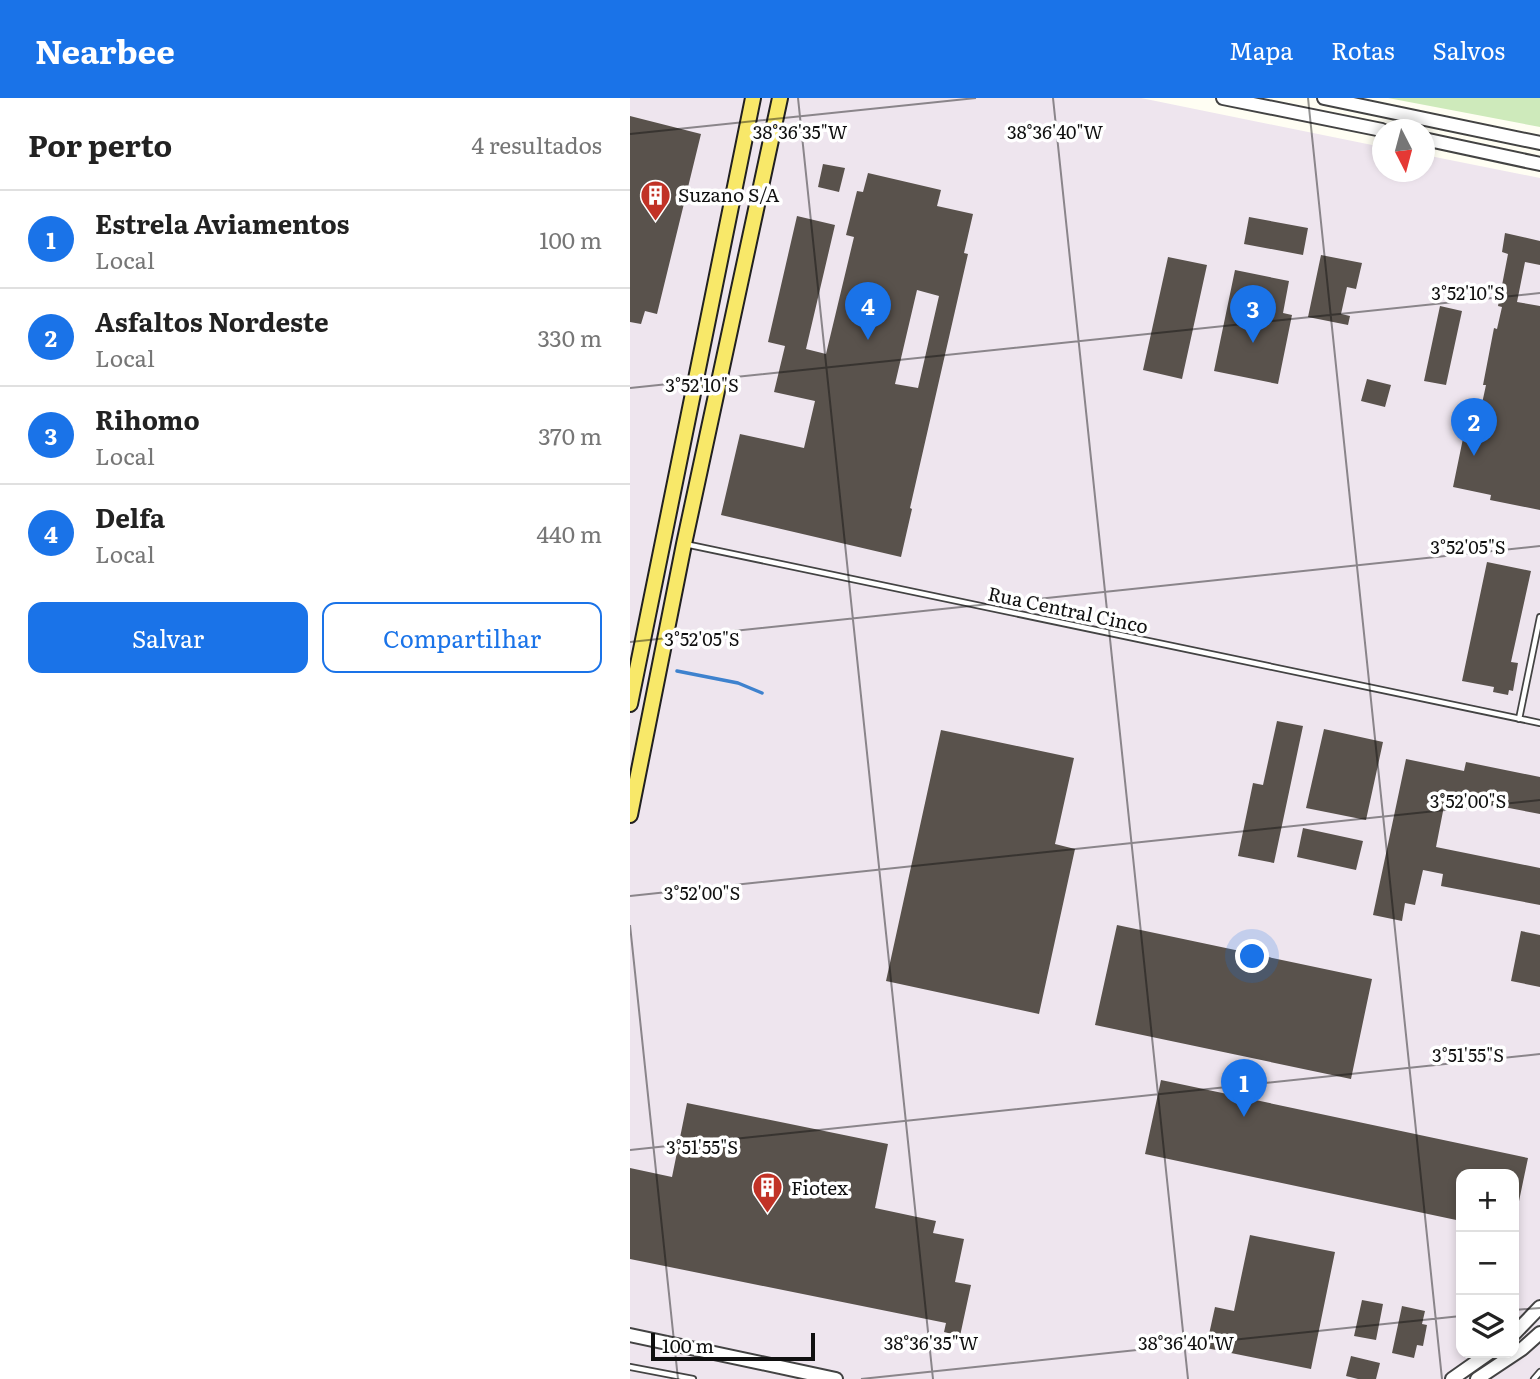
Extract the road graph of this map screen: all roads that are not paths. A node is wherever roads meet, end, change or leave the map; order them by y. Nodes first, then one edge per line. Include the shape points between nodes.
1 (754, 98) edge
2 (780, 98) edge
3 (1223, 98) edge
4 (1324, 98) edge
5 (1372, 128) edge
6 (1435, 141) edge
7 (1540, 143) edge
8 (1540, 164) edge
9 (684, 544) junction
10 (1540, 617) edge
11 (630, 704) edge
12 (1519, 719) junction
13 (1540, 723) edge
14 (630, 815) edge
15 (1540, 1307) edge
16 (1519, 1329) edge
17 (1540, 1333) edge
18 (630, 1335) edge
19 (1482, 1358) edge
20 (630, 1367) edge
21 (1540, 1372) edge
22 (682, 1378) edge
23 (693, 1379) edge
24 (836, 1379) edge
25 (1451, 1379) edge
26 (1477, 1379) edge
27 (1534, 1379) edge

1 - 11 main road
2 - 9 main road
3 - 5 street
4 - 7 street
6 - 8 street
9 - 12 lane, Rua Central Cinco
9 - 14 main road
10 - 12 lane
12 - 13 lane, Rua Central Cinco
15 - 16 street
17 - 26 street
18 - 24 street
19 - 25 street
20 - 22 lane
21 - 27 lane
22 - 23 lane

